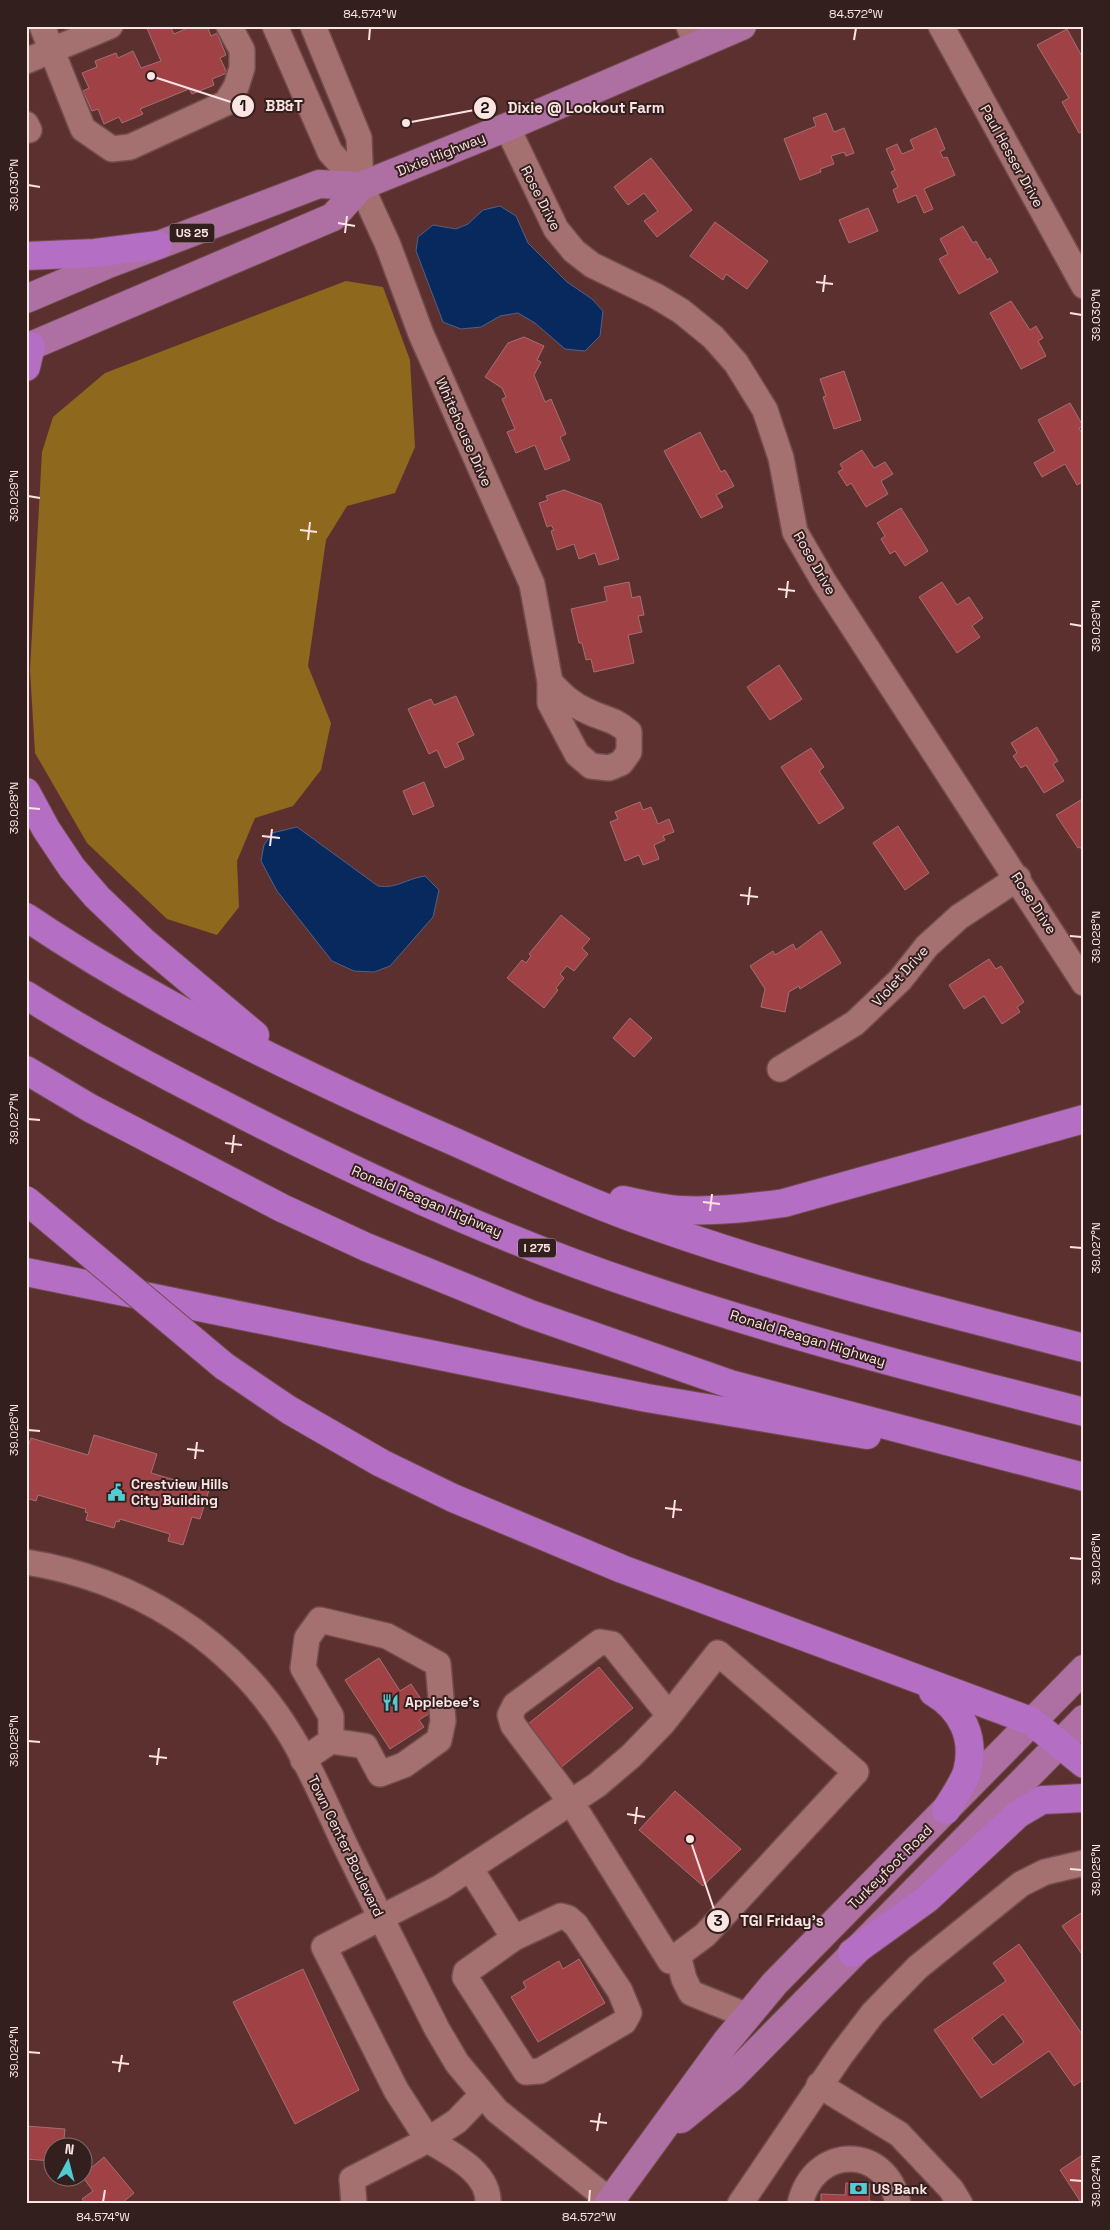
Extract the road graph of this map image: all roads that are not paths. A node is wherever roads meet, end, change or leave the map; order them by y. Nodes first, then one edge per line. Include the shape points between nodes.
1 (42, 26) edge
2 (110, 26) edge
3 (229, 26) edge
4 (275, 26) edge
5 (313, 26) edge
6 (742, 26) edge
7 (941, 26) edge
8 (693, 36) edge
9 (52, 52) junction
10 (26, 61) edge
11 (507, 127) junction
12 (361, 186) junction
13 (158, 245) junction
14 (26, 256) edge
15 (1084, 286) edge
16 (26, 299) edge
17 (28, 354) edge
18 (550, 682) dead end
19 (26, 792) edge
20 (1018, 878) junction
21 (26, 917) edge
22 (1084, 983) edge
23 (26, 995) edge
24 (295, 1068) junction
25 (26, 1070) edge
26 (780, 1070) dead end
27 (1084, 1119) edge
28 (560, 1189) junction
29 (26, 1200) edge
30 (26, 1272) edge
31 (1084, 1348) edge
32 (1084, 1412) edge
33 (1033, 1463) junction
34 (1084, 1477) edge
35 (26, 1562) edge
36 (1084, 1669) edge
37 (903, 1675) junction
38 (669, 1715) junction
39 (1084, 1719) edge
40 (1031, 1722) junction
41 (331, 1741) junction
42 (1060, 1745) junction
43 (304, 1760) junction
44 (1084, 1764) edge
45 (1084, 1798) edge
46 (571, 1802) junction
47 (946, 1810) junction
48 (1084, 1863) edge
49 (470, 1868) junction
50 (382, 1918) junction
51 (514, 1938) junction
52 (852, 1953) junction
53 (678, 1955) junction
54 (748, 2016) junction
55 (820, 2085) junction
56 (482, 2095) junction
57 (428, 2140) junction
58 (650, 2144) junction
59 (912, 2148) junction
60 (884, 2174) junction
61 (611, 2203) edge
62 (354, 2204) edge
63 (488, 2204) edge
64 (740, 2204) edge
65 (800, 2204) edge
66 (898, 2204) edge
67 (960, 2204) edge

1 - 9 street
2 - 9 street
3 - 9 street via 242,50 242,68 226,103 130,147 112,149 83,129
4 - 12 street via 330,152
5 - 12 street via 360,138
6 - 8 main road, Dixie Highway / US 25
7 - 15 street, Paul Hesser Drive
8 - 11 main road, Dixie Highway / US 25
9 - 10 street
11 - 12 main road, Dixie Highway / US 25
11 - 20 street, Rose Drive via 556,229 574,251 592,265 681,311 713,337 736,363 765,410 781,458 795,532 824,582
12 - 13 main road, Dixie Highway / US 25 via 319,184
12 - 17 main road, Dixie Highway / US 25 via 333,217
12 - 18 street, Whitehouse Drive via 388,245 421,334 532,584
13 - 14 highway via 95,253
13 - 16 main road, Dixie Highway / US 25
19 - 24 highway via 46,829 97,897 151,948
20 - 22 street, Rose Drive
20 - 26 street, Violet Drive via 959,917 927,946 900,980 855,1023
21 - 24 highway via 118,974
23 - 32 highway, Ronald Reagan Highway / I 275 via 136,1060 297,1143 410,1196 557,1256 641,1287 826,1344
24 - 28 highway via 356,1099
25 - 33 highway via 90,1108 282,1208 366,1247 530,1314 730,1384
27 - 28 highway via 784,1203 743,1209 678,1210
28 - 31 highway via 630,1217 782,1268
29 - 37 highway, bridge via 224,1366 289,1410 380,1463 453,1498 622,1569
30 - 33 highway via 647,1398
33 - 34 highway
35 - 43 street, Town Center Boulevard via 73,1571 118,1586 139,1595 204,1636 251,1681 288,1731
36 - 40 main road, Turkeyfoot Road
37 - 40 highway
37 - 47 highway via 940,1696 968,1729 967,1772
38 - 46 street via 631,1756
38 - 46 street via 612,1644 600,1642 515,1705 510,1715 513,1725
38 - 53 street via 718,1654 856,1772 705,1935
39 - 42 main road, Turkeyfoot Road
40 - 42 highway
40 - 47 main road, Turkeyfoot Road
41 - 41 street via 331,1716 303,1668 307,1638 320,1620 387,1636 438,1664 443,1721 440,1740 404,1766 380,1774 366,1746
41 - 43 street
42 - 44 highway
42 - 52 main road, Turkeyfoot Road
43 - 50 street, Town Center Boulevard
45 - 52 highway via 1042,1800 1018,1814 928,1899
46 - 49 street
46 - 53 street via 670,1961
47 - 54 main road, Turkeyfoot Road via 775,1983
48 - 55 street via 1045,1872 1022,1884 918,1967 873,2013
49 - 50 street
49 - 51 street
50 - 56 street, Town Center Boulevard via 437,2029 457,2063
50 - 57 street via 324,1947 396,2090
51 - 51 street via 466,1972 465,1977 526,2072 540,2071 624,2022 629,2013 620,1991 568,1918 556,1917
52 - 58 main road, Turkeyfoot Road via 731,2078
53 - 54 street via 691,1993
54 - 58 main road, Turkeyfoot Road
55 - 59 street via 899,2134
55 - 64 street
56 - 57 street via 457,2121
56 - 61 street, Town Center Boulevard via 497,2111
57 - 62 street via 352,2179
57 - 63 street via 465,2162 484,2184 489,2196
58 - 61 main road, Turkeyfoot Road
59 - 60 street
59 - 67 street
60 - 65 street via 871,2164 856,2159 839,2160 812,2176
60 - 66 street via 893,2187

